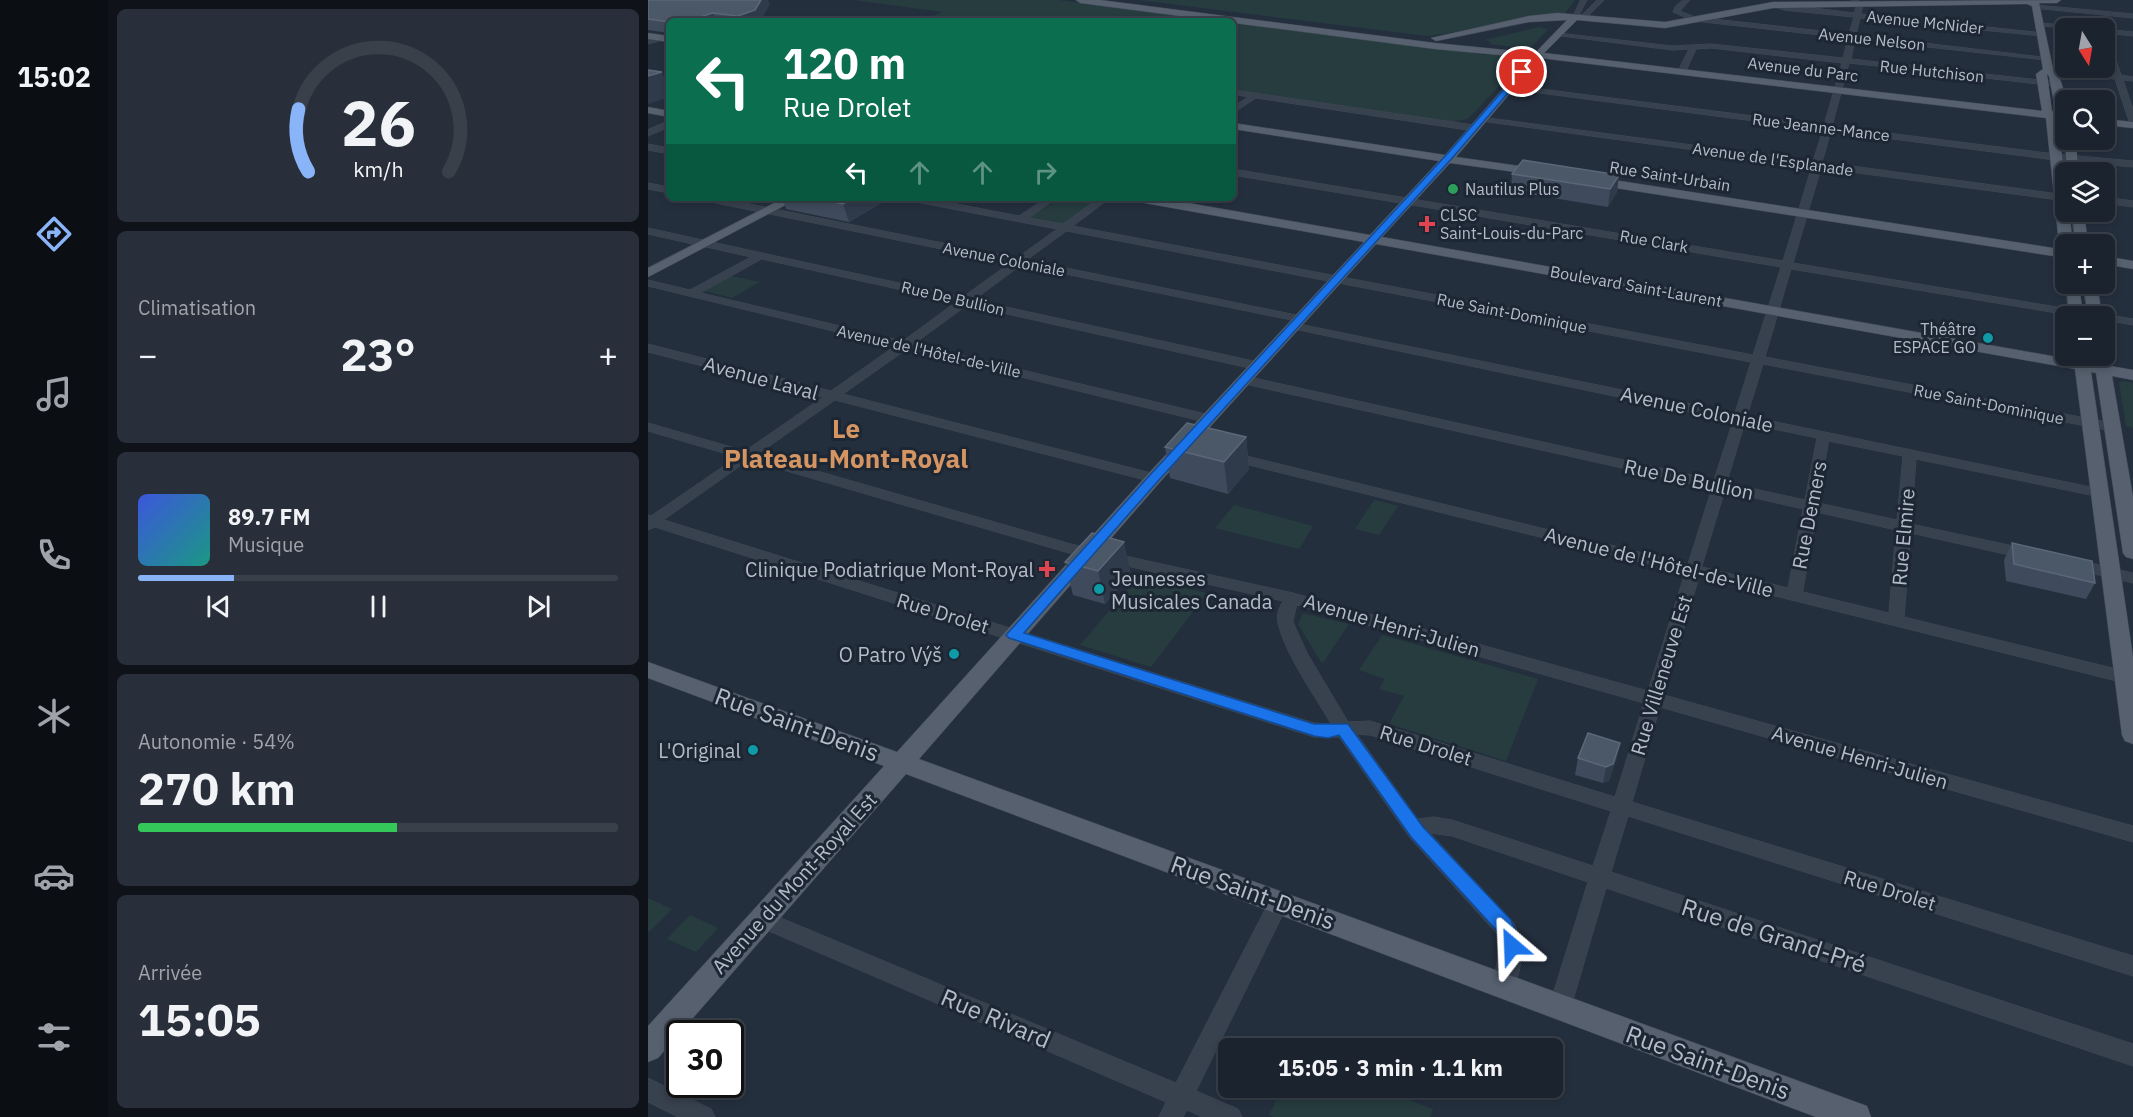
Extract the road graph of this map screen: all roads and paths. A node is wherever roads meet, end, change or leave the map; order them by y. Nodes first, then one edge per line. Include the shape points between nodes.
1 (1080, 0) edge
2 (1118, 0) edge
3 (1584, 0) edge
4 (1687, 0) edge
5 (2057, 0) edge
6 (1597, 2) edge
7 (1857, 2) edge
8 (1773, 5) junction
9 (2033, 5) junction
10 (1856, 15) junction
11 (2133, 16) edge
12 (1223, 18) edge
13 (1574, 18) junction
14 (1236, 20) edge
15 (1699, 20) junction
16 (2055, 29) edge
17 (2041, 30) junction
18 (2115, 32) edge
19 (1343, 33) junction
20 (2133, 34) edge
21 (1558, 35) junction
22 (648, 36) edge
23 (1852, 37) junction
24 (665, 38) edge
25 (1421, 38) junction
26 (1445, 41) junction
27 (648, 42) edge
28 (1691, 47) junction
29 (1537, 55) junction
30 (2046, 58) junction
31 (1845, 61) junction
32 (2115, 69) edge
33 (2048, 70) junction
34 (1682, 71) junction
35 (2118, 78) junction
36 (2133, 80) edge
37 (2042, 83) junction
38 (2057, 84) junction
39 (1509, 87) junction
40 (1838, 90) junction
41 (2058, 90) edge
42 (1236, 92) edge
43 (1254, 95) junction
44 (1236, 109) edge
45 (648, 110) edge
46 (666, 113) edge
47 (2049, 116) junction
48 (2055, 117) edge
49 (2115, 122) edge
50 (1478, 123) junction
51 (2133, 123) edge
52 (666, 125) edge
53 (1236, 126) edge
54 (1828, 127) junction
55 (648, 133) edge
56 (648, 147) edge
57 (666, 150) edge
58 (2070, 150) edge
59 (2057, 156) junction
60 (2071, 157) junction
61 (1447, 159) junction
62 (2058, 162) edge
63 (2072, 162) edge
64 (2133, 164) edge
65 (1816, 165) junction
66 (1236, 172) edge
67 (1560, 176) edge
68 (1582, 180) edge
69 (648, 186) edge
70 (666, 189) edge
71 (2055, 196) edge
72 (720, 201) edge
73 (787, 201) edge
74 (927, 201) edge
75 (1047, 201) edge
76 (1101, 201) edge
77 (1157, 201) edge
78 (1408, 201) junction
79 (2115, 202) edge
80 (2133, 204) edge
81 (768, 211) junction
82 (1802, 213) junction
83 (1020, 219) junction
84 (1065, 228) junction
85 (648, 231) edge
86 (1374, 238) junction
87 (706, 243) junction
88 (2055, 252) edge
89 (760, 256) junction
90 (1017, 262) junction
91 (2115, 262) edge
92 (1786, 264) junction
93 (2133, 265) edge
94 (648, 273) edge
95 (1338, 278) junction
96 (648, 283) edge
97 (690, 294) junction
98 (966, 301) junction
99 (1772, 310) junction
100 (2055, 311) edge
101 (2115, 319) edge
102 (1298, 322) junction
103 (2133, 322) edge
104 (904, 345) junction
105 (648, 348) edge
106 (2055, 357) edge
107 (1757, 359) junction
108 (1258, 366) junction
109 (2083, 366) edge
110 (2103, 366) edge
111 (2112, 366) edge
112 (2133, 375) edge
113 (1245, 380) junction
114 (832, 396) junction
115 (1739, 417) junction
116 (1209, 419) junction
117 (2091, 423) junction
118 (648, 427) edge
119 (2112, 427) junction
120 (1824, 435) junction
121 (1185, 445) junction
122 (1910, 453) junction
123 (745, 455) junction
124 (1154, 478) junction
125 (1718, 485) junction
126 (2100, 493) junction
127 (1810, 506) junction
128 (650, 523) edge
129 (1903, 527) junction
130 (1088, 552) junction
131 (2133, 554) edge
132 (2042, 557) edge
133 (2064, 562) edge
134 (1693, 570) junction
135 (2111, 573) junction
136 (2133, 578) edge
137 (1794, 596) junction
138 (1293, 598) junction
139 (1896, 620) junction
140 (1014, 635) junction
141 (648, 670) edge
142 (2129, 678) edge
143 (1654, 699) junction
144 (1343, 729) junction
145 (2133, 735) edge
146 (902, 763) junction
147 (1621, 806) junction
148 (1413, 827) junction
149 (2133, 834) edge
150 (1600, 877) junction
151 (1278, 902) junction
152 (762, 919) junction
153 (2133, 966) edge
154 (1504, 986) junction
155 (1560, 1006) junction
156 (648, 1048) edge
157 (2133, 1055) edge
158 (648, 1090) edge
159 (1176, 1107) edge
160 (703, 1117) edge
161 (1230, 1117) edge
162 (1857, 1117) edge

1 - 12 main road, Avenue du Parc
2 - 25 main road, Avenue du Parc
3 - 13 street
4 - 15 street via 1676,12
5 - 9 main road
6 - 13 street via 1585,16
7 - 8 main road
7 - 9 main road
7 - 10 street, Rue Villeneuve Est
8 - 10 street, Avenue McNider
8 - 15 main road
9 - 11 street
9 - 17 main road
10 - 17 street, Avenue McNider
10 - 23 street, Rue Villeneuve Est
13 - 15 main road via 1654,25
13 - 21 main road, Avenue du Mont-Royal Est
13 - 25 main road via 1528,19 1442,38
13 - 26 main road via 1540,21
14 - 19 main road, Avenue du Parc
15 - 23 street, Avenue Nelson
16 - 17 street, Avenue McNider
17 - 30 main road
18 - 20 street
19 - 26 main road, Avenue du Parc
19 - 29 main road, Avenue du Parc
21 - 28 street, Rue Hutchison
21 - 29 main road, Avenue du Mont-Royal Est
22 - 24 main road
23 - 30 street, Avenue Nelson
23 - 31 street, Rue Villeneuve Est
24 - 27 street
25 - 26 main road, Avenue du Parc
26 - 29 main road, Avenue du Parc
28 - 31 street, Rue Hutchison
28 - 34 street via 1693,51
29 - 34 main road, Avenue du Parc
29 - 39 main road, Avenue du Mont-Royal Est
30 - 33 main road
31 - 37 street, Rue Hutchison
31 - 40 street, Rue Villeneuve Est
32 - 35 street
33 - 35 street
33 - 37 main road via 2041,74
33 - 38 main road
34 - 40 main road, Avenue du Parc
35 - 36 street
35 - 51 street
37 - 38 street, Rue Hutchison
37 - 47 main road
38 - 41 main road
39 - 50 main road, Avenue du Mont-Royal Est
39 - 54 street, Rue Jeanne-Mance
40 - 47 main road, Avenue du Parc
40 - 54 street, Rue Villeneuve Est
42 - 43 street, Avenue de l'Esplanade
43 - 44 street
43 - 50 street, Avenue de l'Esplanade
45 - 46 main road
47 - 48 main road, Avenue du Parc
47 - 59 main road
49 - 51 main road
50 - 61 main road, Avenue du Mont-Royal Est
50 - 65 street, Avenue de l'Esplanade
52 - 55 street
53 - 61 main road
54 - 59 street, Rue Jeanne-Mance
54 - 65 street, Rue Villeneuve Est
56 - 57 street
58 - 60 main road
59 - 60 street, Rue Jeanne-Mance
59 - 62 main road
60 - 63 main road
60 - 64 street, Rue Jeanne-Mance
61 - 67 main road
61 - 78 main road, Avenue du Mont-Royal Est
65 - 71 street, Avenue de l'Esplanade
65 - 82 street, Rue Villeneuve Est
66 - 78 street, Rue Clark
68 - 82 main road, Rue Saint-Urbain
69 - 70 street
72 - 81 street, Avenue Coloniale
73 - 81 main road
74 - 83 street, Rue Saint-Dominique
75 - 83 street
76 - 84 street
77 - 86 main road, Boulevard Saint-Laurent
78 - 86 main road, Avenue du Mont-Royal Est
78 - 92 street, Rue Clark
79 - 80 street
81 - 87 main road
81 - 90 street, Avenue Coloniale
82 - 88 main road, Rue Saint-Urbain
82 - 92 street, Rue Villeneuve Est
83 - 84 street, Rue Saint-Dominique
84 - 90 street
84 - 95 street, Rue Saint-Dominique
85 - 87 street, Rue De Bullion
86 - 95 main road, Avenue du Mont-Royal Est
86 - 99 main road, Boulevard Saint-Laurent
87 - 89 street, Rue De Bullion
87 - 94 main road
89 - 97 street
89 - 98 street, Rue De Bullion
90 - 98 street
90 - 102 street, Avenue Coloniale
91 - 93 main road
92 - 99 street, Rue Villeneuve Est
92 - 100 street, Rue Clark
95 - 102 main road, Avenue du Mont-Royal Est
95 - 107 street, Rue Saint-Dominique
96 - 97 street, Avenue de l'Hôtel-de-Ville
97 - 104 street, Avenue de l'Hôtel-de-Ville
98 - 104 street
98 - 108 street, Rue De Bullion
99 - 106 main road, Boulevard Saint-Laurent
99 - 107 street, Rue Villeneuve Est
101 - 103 street
102 - 108 main road, Avenue du Mont-Royal Est
102 - 115 street, Avenue Coloniale
104 - 114 street
104 - 116 street, Avenue de l'Hôtel-de-Ville
105 - 114 street, Avenue Laval
107 - 115 street, Rue Villeneuve Est
107 - 117 street, Rue Saint-Dominique
108 - 113 main road, Avenue du Mont-Royal Est
109 - 117 main road
110 - 119 main road
111 - 112 main road, Boulevard Saint-Laurent
113 - 116 main road, Avenue du Mont-Royal Est
113 - 125 street, Rue De Bullion
114 - 123 street
114 - 124 street, Avenue Laval
115 - 120 street, Avenue Coloniale
115 - 125 street, Rue Villeneuve Est
116 - 121 main road, Avenue du Mont-Royal Est
117 - 119 street, Rue Saint-Dominique
117 - 126 main road
118 - 123 street, Avenue Henri-Julien
119 - 131 main road
120 - 122 street, Avenue Coloniale
120 - 127 street, Rue Demers
121 - 124 main road, Avenue du Mont-Royal Est
121 - 134 street, Avenue de l'Hôtel-de-Ville
122 - 126 street, Avenue Coloniale
122 - 129 street, Rue Elmire
123 - 128 street
123 - 130 street, Avenue Henri-Julien
124 - 130 main road, Avenue du Mont-Royal Est
125 - 127 street, Rue De Bullion
125 - 134 street, Rue Villeneuve Est
126 - 135 main road
127 - 129 street, Rue De Bullion
127 - 137 street, Rue Demers
128 - 140 street, Rue Drolet
129 - 132 street, Rue De Bullion
129 - 139 street, Rue Elmire
130 - 138 street, Avenue Henri-Julien
130 - 140 main road, Avenue du Mont-Royal Est
133 - 135 street
134 - 137 street, Avenue de l'Hôtel-de-Ville
134 - 143 street, Rue Villeneuve Est
135 - 136 street
135 - 142 main road
137 - 139 street, Avenue de l'Hôtel-de-Ville
138 - 143 street, Avenue Henri-Julien
138 - 144 street via 1285,622
139 - 142 street, Avenue de l'Hôtel-de-Ville
140 - 144 street, Rue Drolet via 1314,730
140 - 146 main road, Avenue du Mont-Royal Est
141 - 146 main road, Rue Saint-Denis
142 - 145 main road
143 - 147 street, Rue Villeneuve Est
143 - 149 street, Avenue Henri-Julien
144 - 147 street, Rue Drolet via 1370,728
144 - 148 street
146 - 151 main road, Rue Saint-Denis
146 - 152 main road, Avenue du Mont-Royal Est
147 - 150 street, Rue Villeneuve Est
147 - 153 street, Rue Drolet
148 - 150 street, Rue de Grand-Pré via 1447,826
148 - 154 street via 1507,930 1512,946
150 - 155 street, Rue Villeneuve Est
150 - 157 street, Rue de Grand-Pré
151 - 154 main road, Rue Saint-Denis
151 - 159 street
152 - 156 main road, Avenue du Mont-Royal Est
152 - 159 street, Rue Rivard
154 - 155 main road, Rue Saint-Denis
155 - 162 main road, Rue Saint-Denis
158 - 160 street
159 - 161 street, Rue Rivard

